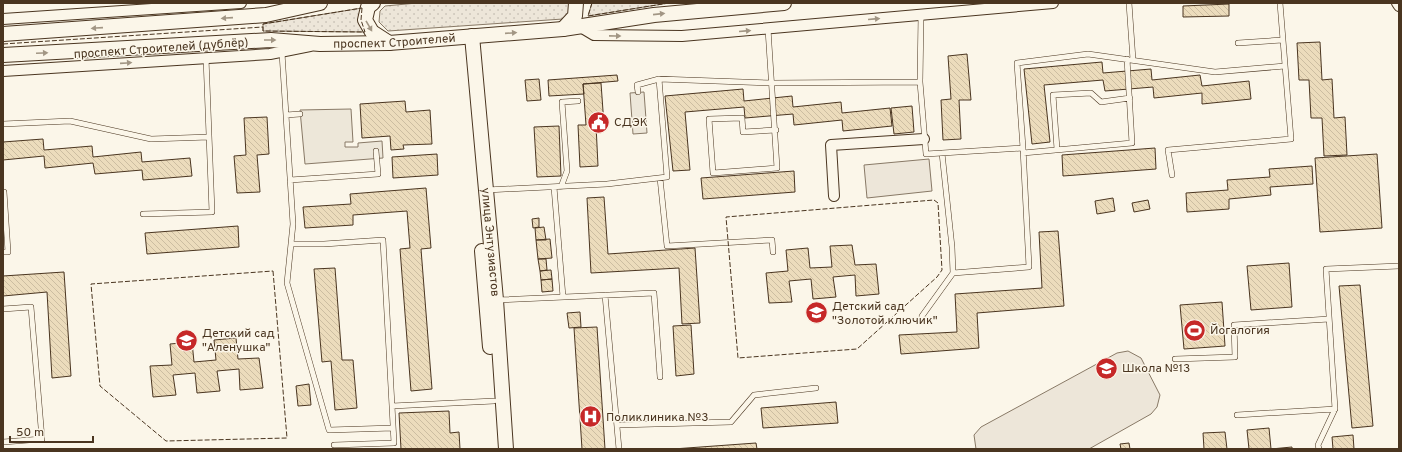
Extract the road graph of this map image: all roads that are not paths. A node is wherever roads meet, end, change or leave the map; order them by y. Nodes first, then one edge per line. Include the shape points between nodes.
1 (241, 3) edge
2 (320, 3) edge
3 (373, 3) edge
4 (576, 3) edge
5 (784, 3) edge
6 (1053, 3) edge
7 (1129, 3) edge
8 (1280, 3) edge
9 (1398, 3) edge
10 (1399, 6) edge
11 (921, 15) junction
12 (3, 19) edge
13 (579, 26) junction
14 (563, 29) junction
15 (768, 29) junction
16 (3, 34) edge
17 (468, 37) junction
18 (1283, 40) junction
19 (389, 43) junction
20 (1238, 43) dead end
21 (320, 44) junction
22 (282, 53) junction
23 (3, 55) edge
24 (206, 58) junction
25 (1127, 59) junction
26 (1133, 60) junction
27 (1285, 66) junction
28 (3, 71) edge
29 (659, 79) junction
30 (920, 82) junction
31 (772, 83) junction
32 (638, 92) dead end
33 (1130, 98) junction
34 (578, 101) dead end
35 (300, 114) dead end
36 (286, 115) junction
37 (3, 124) edge
38 (776, 130) junction
39 (209, 137) junction
40 (924, 139) junction
41 (1057, 149) junction
42 (1023, 150) junction
43 (376, 151) dead end
44 (942, 153) junction
45 (1172, 175) dead end
46 (660, 178) junction
47 (290, 180) junction
48 (554, 187) junction
49 (561, 187) junction
50 (486, 191) junction
51 (4, 192) edge
52 (834, 196) dead end
53 (143, 214) dead end
54 (291, 244) junction
55 (3, 252) edge
56 (773, 252) dead end
57 (1399, 266) edge
58 (953, 273) junction
59 (605, 295) junction
60 (563, 297) junction
61 (496, 300) junction
62 (3, 309) edge
63 (922, 316) dead end
64 (1329, 319) junction
65 (1175, 359) dead end
66 (660, 378) dead end
67 (816, 388) dead end
68 (494, 401) junction
69 (392, 406) junction
70 (1335, 409) junction
71 (1237, 415) dead end
72 (617, 425) junction
73 (394, 428) junction
74 (3, 442) edge
75 (334, 445) dead end
76 (497, 449) edge
77 (506, 449) edge
78 (619, 449) edge
79 (1318, 449) edge

1 - 12 street
2 -> 16 main road via 266,15
3 -> 19 main road via 368,7 365,20 372,32
4 - 14 main road via 575,16
13 -> 5 main road, проспект Строителей via 654,15
6 - 11 street
7 - 26 lane
8 - 18 lane
9 - 10 street
15 -> 11 street
11 - 30 lane
13 - 14 main road, проспект Строителей
13 -> 15 street via 594,35 682,36
17 -> 14 main road, проспект Строителей
15 - 31 lane
17 - 19 main road, проспект Строителей
17 - 50 main road, улица Энтузиастов
17 - 68 main road via 467,84 473,127
18 - 20 lane
18 - 27 lane
19 - 21 main road, проспект Строителей
21 - 22 street, проспект Строителей (дублёр)
23 -> 21 main road, проспект Строителей via 271,40
22 - 24 street, проспект Строителей (дублёр)
22 - 36 lane
28 -> 24 street, проспект Строителей (дублёр)
24 - 39 lane
25 - 26 lane
25 - 33 lane
25 - 42 lane via 1088,54 1017,63
26 - 27 lane via 1215,72
27 - 45 lane via 1291,139 1168,150
29 - 31 lane
29 - 32 lane via 637,85
29 - 46 lane via 667,177
30 - 31 lane
30 - 40 lane
31 - 38 lane
33 - 41 lane via 1132,143
33 - 41 lane via 1101,102 1091,93 1053,96
34 - 49 lane via 562,102 567,171
35 - 36 lane
36 - 47 lane
37 - 39 lane via 70,120 151,139
38 - 38 lane via 777,168 712,173 709,119 742,118 743,132
39 - 53 lane via 212,212
40 - 44 lane via 926,154
40 - 52 street via 831,145
41 - 42 lane
42 - 44 lane
42 - 58 lane via 1029,267
43 - 47 lane via 378,174
44 - 58 lane
46 - 49 lane
46 - 56 lane via 667,246 772,240
47 - 54 lane via 293,224
48 - 49 lane
48 - 50 lane
48 - 60 lane
50 - 61 main road, улица Энтузиастов
51 - 55 lane via 8,252
54 - 69 lane via 383,240
54 - 73 lane via 287,283 329,430
57 - 64 lane via 1326,269
58 - 63 lane
59 - 60 lane
59 - 66 lane via 654,293
59 - 72 lane
60 - 61 lane
61 - 77 main road, улица Энтузиастов
62 - 74 lane via 31,307 42,439
64 - 65 lane via 1234,325 1235,357
64 - 70 lane
67 - 72 lane via 754,395 731,422
68 - 69 lane
68 - 76 main road
69 - 73 lane
70 - 71 lane
70 - 79 lane
72 - 78 lane
73 - 75 lane via 394,443

